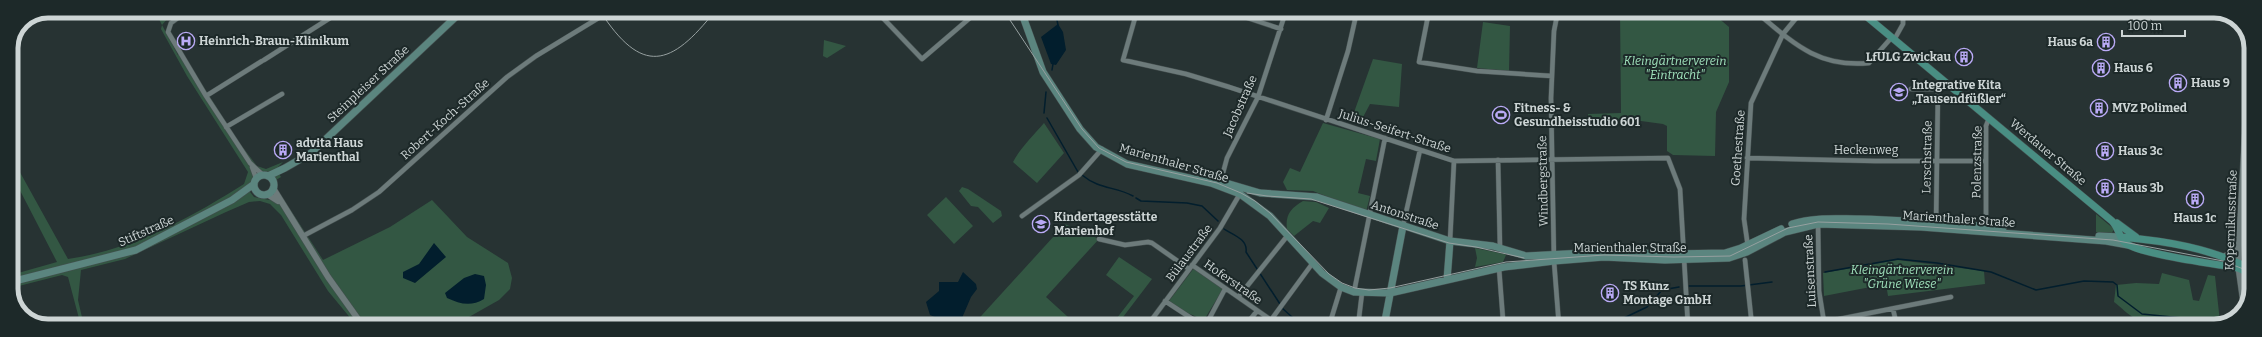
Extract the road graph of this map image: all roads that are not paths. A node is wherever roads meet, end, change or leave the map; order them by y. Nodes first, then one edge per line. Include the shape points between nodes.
1 (178, 18) edge
2 (330, 18) edge
3 (455, 18) edge
4 (598, 18) edge
5 (883, 18) edge
6 (970, 18) edge
7 (1024, 18) edge
8 (1135, 18) edge
9 (1248, 18) edge
10 (1284, 18) edge
11 (1355, 18) edge
12 (1428, 18) edge
13 (1557, 18) edge
14 (1764, 18) edge
15 (1796, 18) edge
16 (1868, 18) edge
17 (1903, 18) edge
18 (1281, 29) junction
19 (1783, 34) junction
20 (1893, 39) junction
21 (1552, 76) junction
22 (1911, 88) dead end
23 (282, 94) dead end
24 (206, 96) junction
25 (1258, 97) junction
26 (1989, 118) junction
27 (1326, 120) junction
28 (226, 127) junction
29 (1385, 138) junction
30 (1102, 149) junction
31 (2244, 149) edge
32 (1420, 150) junction
33 (1747, 158) junction
34 (1552, 159) junction
35 (1498, 160) junction
36 (1937, 160) junction
37 (1454, 161) junction
38 (1985, 161) junction
39 (285, 168) junction
40 (2243, 177) joint
41 (260, 178) junction
42 (1220, 183) junction
43 (271, 188) junction
44 (1244, 191) junction
45 (258, 192) junction
46 (1260, 193) junction
47 (238, 197) junction
48 (1255, 204) junction
49 (1369, 215) junction
50 (1022, 216) dead end
51 (2112, 220) junction
52 (1818, 221) junction
53 (1403, 226) junction
54 (1936, 226) junction
55 (1986, 229) junction
56 (1288, 235) junction
57 (303, 236) junction
58 (2121, 236) junction
59 (1099, 238) dead end
60 (2138, 238) junction
61 (1450, 241) junction
62 (2239, 244) junction
63 (2128, 245) junction
64 (1500, 248) junction
65 (1749, 248) junction
66 (1684, 256) junction
67 (2225, 256) junction
68 (1554, 258) junction
69 (1745, 260) dead end
70 (1312, 264) junction
71 (2238, 266) junction
72 (1190, 267) junction
73 (2244, 267) edge
74 (1499, 268) junction
75 (2244, 270) edge
76 (18, 280) edge
77 (1447, 280) junction
78 (1341, 287) junction
79 (1226, 289) junction
80 (1354, 292) junction
81 (1362, 293) junction
82 (1390, 293) junction
83 (1240, 295) dead end
84 (1951, 297) dead end
85 (2243, 297) edge
86 (1165, 301) junction
87 (1893, 309) junction
88 (1258, 311) junction
89 (358, 319) edge
90 (1152, 319) edge
91 (1192, 319) edge
92 (1209, 319) edge
93 (1251, 319) edge
94 (1270, 319) edge
95 (1272, 319) edge
96 (1331, 319) edge
97 (1359, 319) edge
98 (1385, 319) edge
99 (1503, 319) edge
100 (1558, 319) edge
101 (1688, 319) edge
102 (1751, 319) edge
103 (1824, 319) edge
104 (1840, 319) edge
105 (1895, 319) edge

1 - 24 street via 171,23 168,32
2 - 24 street
3 - 39 main road, Steinpleiser Straße via 311,153
4 - 57 street, Robert-Koch-Straße via 507,77 379,192 352,210
5 - 6 street via 922,59
7 - 30 main road, Marienthaler Straße via 1043,72 1083,133
8 - 25 street, Julius-Seifert-Straße via 1123,60 1186,74
9 - 18 street
10 - 18 street, Jacobstraße
11 - 27 street via 1348,51
12 - 21 street via 1420,62 1477,71
13 - 21 street, Windbergstraße
14 - 19 street
15 - 19 street, Goethestraße
16 - 20 main road, Werdauer Straße
17 - 20 street via 1903,24
18 - 25 street, Jacobstraße
19 - 20 street via 1802,50 1836,63 1858,64 1869,63
19 - 33 street, Goethestraße via 1751,103
20 - 26 main road, Werdauer Straße
21 - 34 street, Windbergstraße
22 - 36 street, Lerschstraße via 1938,89
23 - 28 street
24 - 28 street
25 - 27 street, Julius-Seifert-Straße
25 - 42 street, Jacobstraße via 1228,158
26 - 38 street, Polenzstraße via 1986,126
26 - 51 main road, Werdauer Straße
27 - 29 street, Julius-Seifert-Straße
28 - 41 street
29 - 32 street, Julius-Seifert-Straße
29 - 49 street
30 - 42 main road, Marienthaler Straße via 1132,165
30 - 50 street, Marienthaler Straße via 1080,174
31 - 40 street, Kopernikusstraße
32 - 37 street, Julius-Seifert-Straße
32 - 53 street
33 - 36 street, Heckenweg
33 - 65 street, Goethestraße via 1744,219
34 - 35 street, Julius-Seifert-Straße
34 - 66 street, Julius-Seifert-Straße via 1670,159 1680,189
34 - 68 street, Windbergstraße
35 - 37 street, Julius-Seifert-Straße
35 - 64 street
36 - 38 street, Heckenweg
36 - 54 street, Lerschstraße
37 - 61 street
38 - 55 street, Polenzstraße
39 - 41 main road, Steinpleiser Straße
39 - 43 main road, Steinpleiser Straße
40 - 62 street, Kopernikusstraße
41 - 43 main road
41 - 45 main road
41 - 47 main road, Stiftstraße
42 - 44 main road, Marienthaler Straße
43 - 45 main road
43 - 57 street
44 - 46 main road, Antonstraße
44 - 48 main road, Marienthaler Straße
44 - 72 street, Bülaustraße
45 - 47 main road, Stiftstraße
46 - 48 main road via 1256,196
46 - 49 main road, Antonstraße via 1317,197
47 - 76 main road, Stiftstraße via 136,250
48 - 56 main road, Marienthaler Straße
49 - 53 main road, Antonstraße
49 - 80 street
51 - 58 main road, Werdauer Straße
51 - 60 main road, Werdauer Straße
52 - 54 main road, Marienthaler Straße
52 - 65 main road, Marienthaler Straße via 1790,225
52 - 103 street, Luisenstraße via 1819,290
53 - 61 main road, Antonstraße
53 - 82 main road
54 - 55 main road, Marienthaler Straße
55 - 58 main road, Marienthaler Straße
55 - 63 main road, Marienthaler Straße
56 - 70 main road, Marienthaler Straße
56 - 83 street
57 - 89 street
58 - 60 main road, Werdauer Straße
58 - 63 main road, Werdauer Straße
59 - 72 street, Hoferstraße via 1125,245 1152,243
60 - 67 main road, Werdauer Straße
61 - 64 main road, Antonstraße
61 - 77 main road
62 - 67 street via 2232,253
62 - 71 street, Kopernikusstraße
63 - 71 main road, Werdauer Straße via 2147,251
64 - 68 main road, Antonstraße via 1526,256
65 - 66 main road, Marienthaler Straße via 1725,253
66 - 68 main road, Marienthaler Straße
66 - 101 street
67 - 71 main road, Werdauer Straße
68 - 74 main road, Marienthaler Straße
68 - 100 street, Windbergstraße
69 - 102 street
70 - 78 main road, Marienthaler Straße
70 - 95 street, Hoferstraße
71 - 73 main road, Werdauer Straße
71 - 75 main road, Werdauer Straße
71 - 85 street, Kopernikusstraße
72 - 79 street, Hoferstraße
72 - 86 street, Bülaustraße
74 - 77 main road, Marienthaler Straße
74 - 99 street
77 - 82 main road, Marienthaler Straße
78 - 80 main road, Marienthaler Straße
78 - 96 street
79 - 88 street, Hoferstraße
79 - 92 street
80 - 81 main road, Marienthaler Straße
81 - 82 main road, Marienthaler Straße
81 - 97 street
82 - 98 main road
84 - 87 street
86 - 90 street, Bülaustraße
86 - 91 street
87 - 104 street
87 - 105 street
88 - 93 street
88 - 94 street, Hoferstraße

